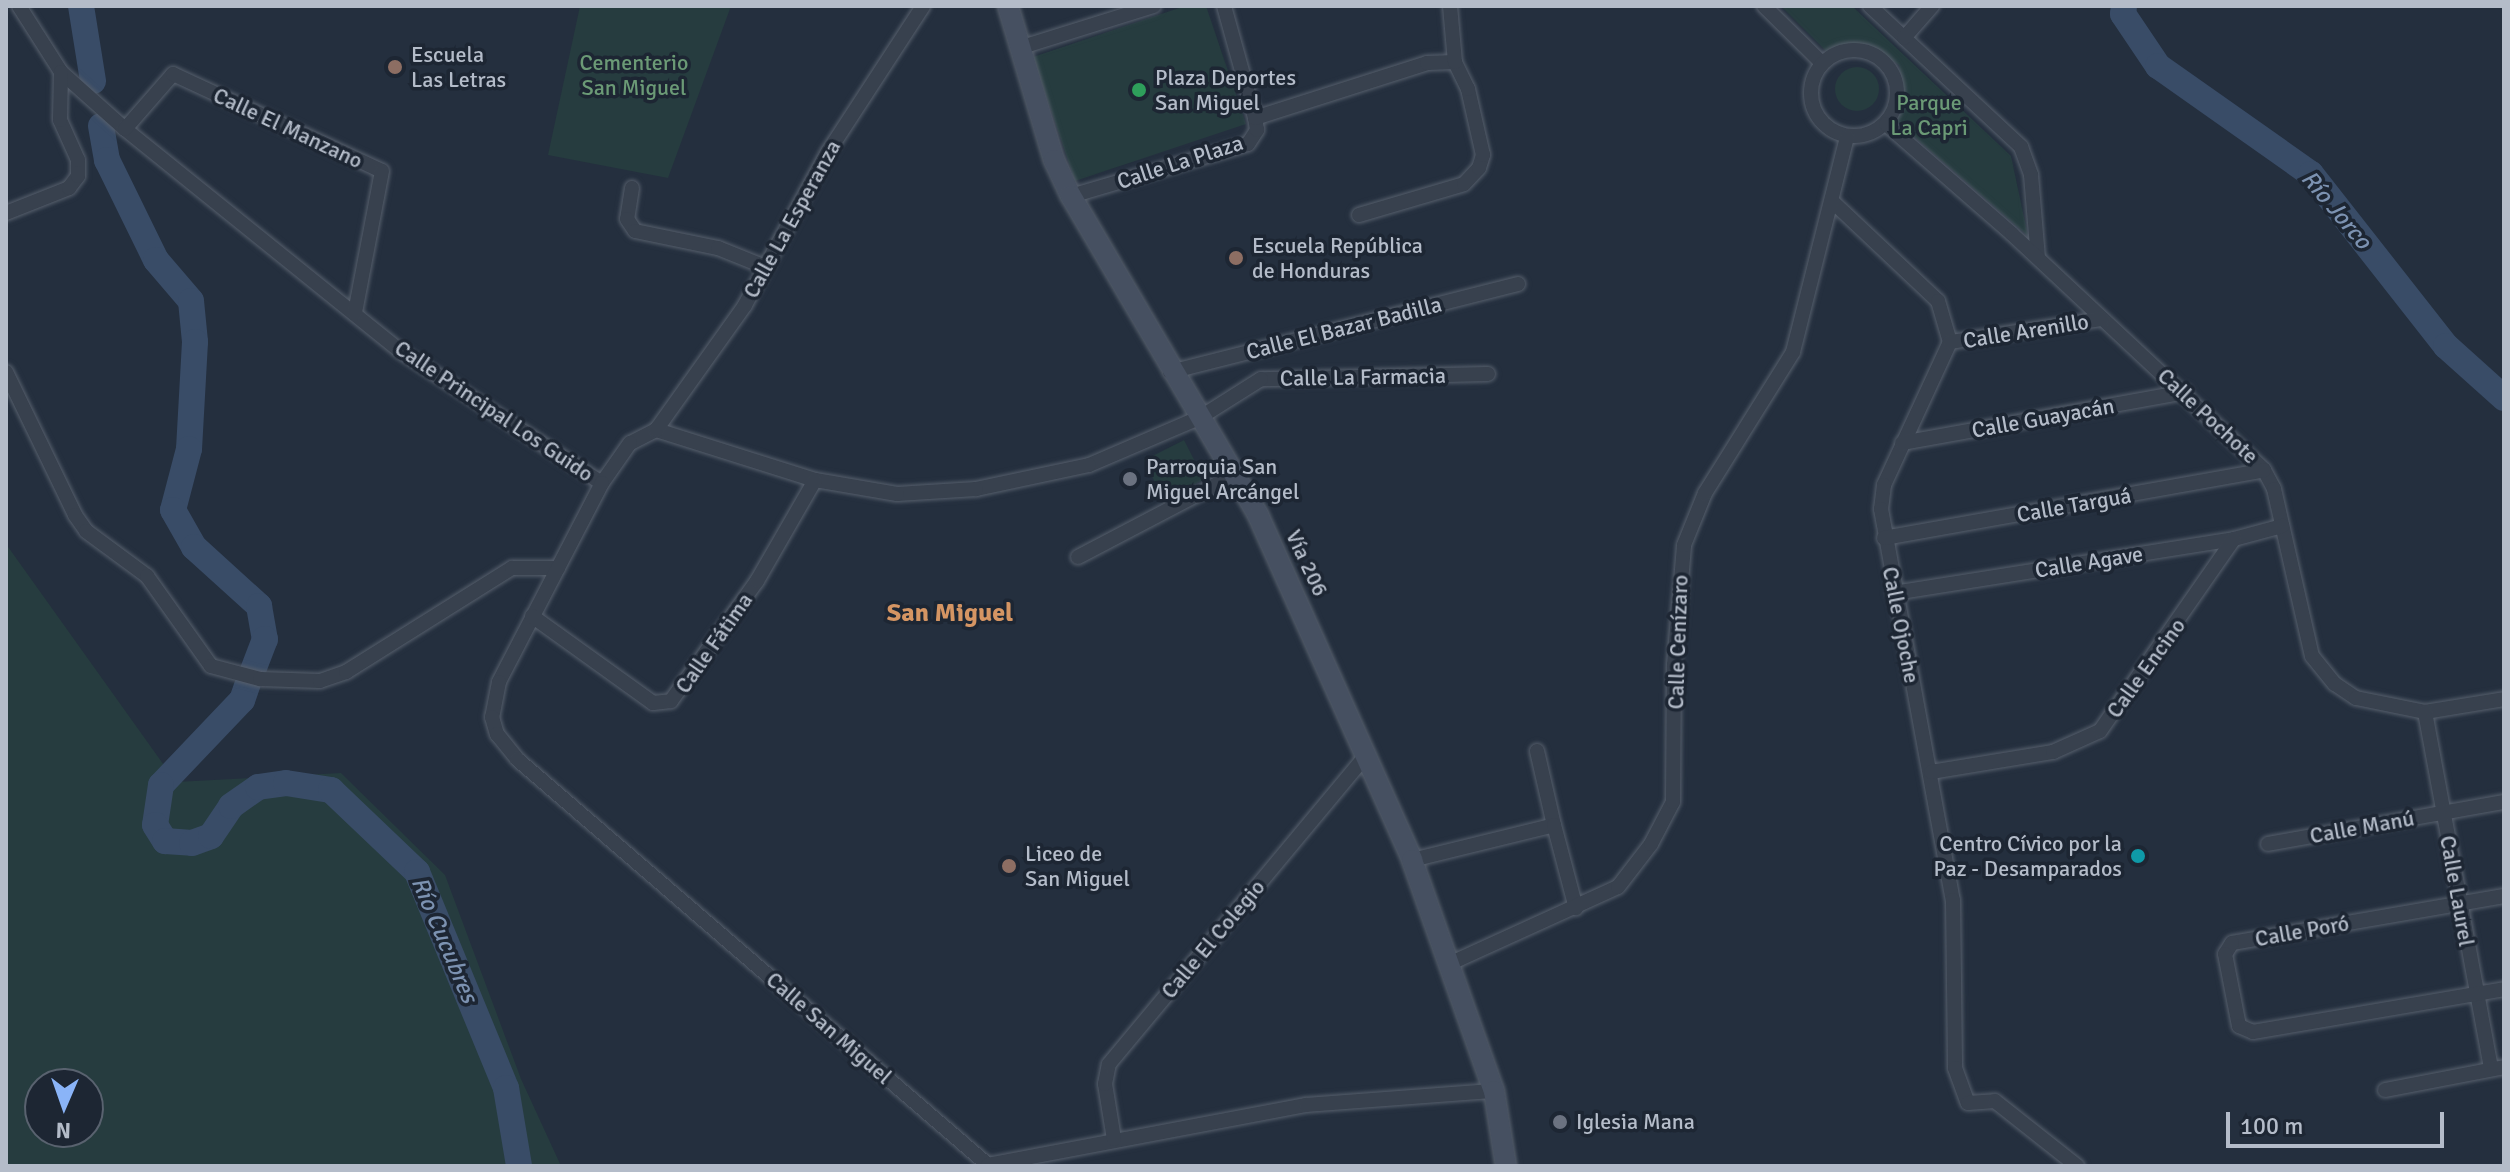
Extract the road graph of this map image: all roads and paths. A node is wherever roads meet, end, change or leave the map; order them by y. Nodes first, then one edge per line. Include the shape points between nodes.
1 (19, 6) edge
2 (923, 6) edge
3 (1008, 6) edge
4 (1154, 6) edge
5 (1224, 6) edge
6 (1450, 6) edge
7 (1764, 6) edge
8 (1870, 6) edge
9 (1932, 6) edge
10 (1904, 38) junction
11 (1022, 47) junction
12 (1455, 62) junction
13 (1822, 63) junction
14 (61, 72) junction
15 (1255, 118) junction
16 (1886, 124) junction
17 (125, 129) junction
18 (1847, 137) junction
19 (632, 188) dead end
20 (1071, 196) junction
21 (1834, 203) junction
22 (6, 213) edge
23 (1359, 215) dead end
24 (2038, 258) junction
25 (765, 267) junction
26 (1518, 284) dead end
27 (355, 313) junction
28 (2102, 319) junction
29 (1950, 342) junction
30 (6, 372) edge
31 (1170, 372) junction
32 (1488, 374) dead end
33 (2185, 392) junction
34 (1201, 417) junction
35 (656, 430) junction
36 (1902, 443) junction
37 (2264, 470) junction
38 (1234, 475) junction
39 (815, 480) junction
40 (602, 483) junction
41 (2282, 526) junction
42 (1884, 538) junction
43 (2234, 539) junction
44 (1078, 557) dead end
45 (558, 568) junction
46 (1894, 593) junction
47 (532, 616) junction
48 (2504, 699) edge
49 (2425, 712) junction
50 (1537, 751) dead end
51 (1365, 757) junction
52 (1931, 772) junction
53 (2504, 802) edge
54 (2443, 813) junction
55 (1554, 825) junction
56 (2268, 844) dead end
57 (1412, 860) junction
58 (2504, 896) edge
59 (2460, 904) junction
60 (1576, 908) junction
61 (1451, 963) junction
62 (2504, 989) edge
63 (2476, 993) junction
64 (2497, 1068) edge
65 (2385, 1090) dead end
66 (1494, 1091) junction
67 (1114, 1139) junction
68 (988, 1166) edge
69 (1506, 1166) edge
70 (2077, 1166) edge

1 - 14 street, Calle Principal Los Guido
2 - 25 street, Calle La Esperanza via 828,152
3 - 11 main road, Vía 206
4 - 11 street
5 - 15 street
6 - 12 street
7 - 13 street
8 - 10 street
9 - 10 street
10 - 24 street via 2021,147 2031,175
11 - 20 main road, Vía 206 via 1054,160
12 - 15 street, Calle La Plaza via 1427,63
12 - 23 street via 1468,89 1483,155 1473,178
13 - 16 street via 1857,50 1884,61 1898,85 1894,113
13 - 18 street via 1813,80 1813,109 1833,131
14 - 17 street, Calle Principal Los Guido
14 - 22 street via 60,120 78,160 78,176 69,188
15 - 20 street, Calle La Plaza via 1257,130 1248,144
16 - 18 street via 1861,137
16 - 24 street, Calle Pochote
17 - 27 street, Calle Principal Los Guido
17 - 27 street, Calle El Manzano via 173,74 382,171
18 - 21 street, Calle Cenízaro
19 - 25 street via 627,219 635,231 718,248
20 - 31 main road, Vía 206
21 - 29 street via 1938,301
21 - 60 street, Calle Cenízaro via 1793,352 1705,493 1684,545 1674,665 1673,802 1651,844 1618,887
24 - 28 street, Calle Pochote
25 - 35 street, Calle La Esperanza
26 - 31 street, Calle El Bazar Badilla
27 - 40 street, Calle Principal Los Guido via 400,351
28 - 29 street, Calle Arenillo
28 - 33 street, Calle Pochote
29 - 36 street, Calle Ojoche
30 - 45 street via 86,531 147,576 211,666 260,679 320,681 346,672 512,568
31 - 34 main road, Vía 206
32 - 34 street, Calle La Farmacia via 1261,379
33 - 36 street, Calle Guayacán
33 - 37 street, Calle Pochote
34 - 38 main road, Vía 206
34 - 39 street via 1089,465 1034,480 897,494
35 - 39 street
35 - 40 street, Calle Principal Los Guido via 630,443
36 - 42 street, Calle Ojoche via 1884,485
37 - 41 street, Calle Pochote
37 - 42 street, Calle Targuá
38 - 44 street
38 - 51 main road, Vía 206 via 1291,585
39 - 47 street, Calle Fátima via 757,581 671,701 653,703
40 - 45 street, Calle San Miguel
41 - 43 street, Calle Agave
41 - 49 street, Calle Pochote via 2312,656 2335,684 2356,698
42 - 46 street, Calle Ojoche
43 - 46 street, Calle Agave
43 - 52 street, Calle Encino via 2100,731 2053,752
45 - 47 street, Calle San Miguel
46 - 52 street, Calle Ojoche
47 - 68 street, Calle San Miguel via 493,699 497,734 517,759
48 - 49 street, Calle Pochote
49 - 54 street, Calle Laurel
50 - 55 street
51 - 57 main road, Vía 206
51 - 67 street, Calle El Colegio via 1109,1064 1105,1084
52 - 70 street, Calle Ojoche via 1953,900 1955,1068 1968,1103 1995,1101
53 - 54 street, Calle Manú
54 - 56 street, Calle Manú
54 - 59 street, Calle Laurel
55 - 57 street
55 - 60 street
57 - 61 main road, Vía 206
58 - 59 street
59 - 63 street, Calle Laurel
59 - 63 street, Calle Poró via 2232,943 2225,954 2239,1026 2253,1032
60 - 61 street, Calle Cenízaro
61 - 66 main road, Vía 206
62 - 63 street
63 - 64 street, Calle Laurel
64 - 65 street, Calle Laurel
66 - 67 street, Calle San Miguel via 1306,1105
66 - 69 main road, Vía 206
67 - 68 street, Calle San Miguel

